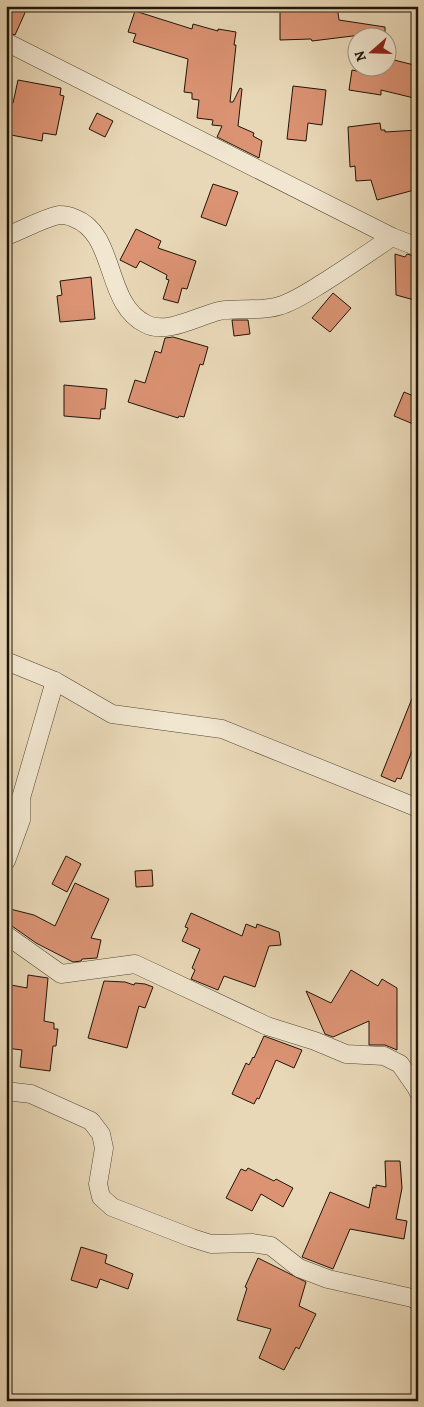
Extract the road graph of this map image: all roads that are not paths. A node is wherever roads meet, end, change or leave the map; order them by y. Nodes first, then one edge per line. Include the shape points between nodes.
1 (6, 42) edge
2 (6, 236) edge
3 (392, 237) junction
4 (418, 247) edge
5 (6, 661) edge
6 (55, 681) junction
7 (418, 808) edge
8 (6, 861) edge
9 (6, 935) edge
10 (6, 1091) edge
11 (418, 1091) edge
12 (418, 1301) edge

1 - 3 street
2 - 3 street via 61,215 81,221 97,236 128,310 144,324 161,328 220,311 278,307 318,286
3 - 4 street
5 - 6 street
6 - 7 street via 112,714 222,729
6 - 8 street via 21,798 21,820
9 - 11 street via 61,974 135,964 267,1026 346,1054 384,1056 400,1064
10 - 12 street via 31,1094 91,1121 101,1134 104,1148 99,1190 112,1207 211,1244 271,1246 299,1268 328,1279

